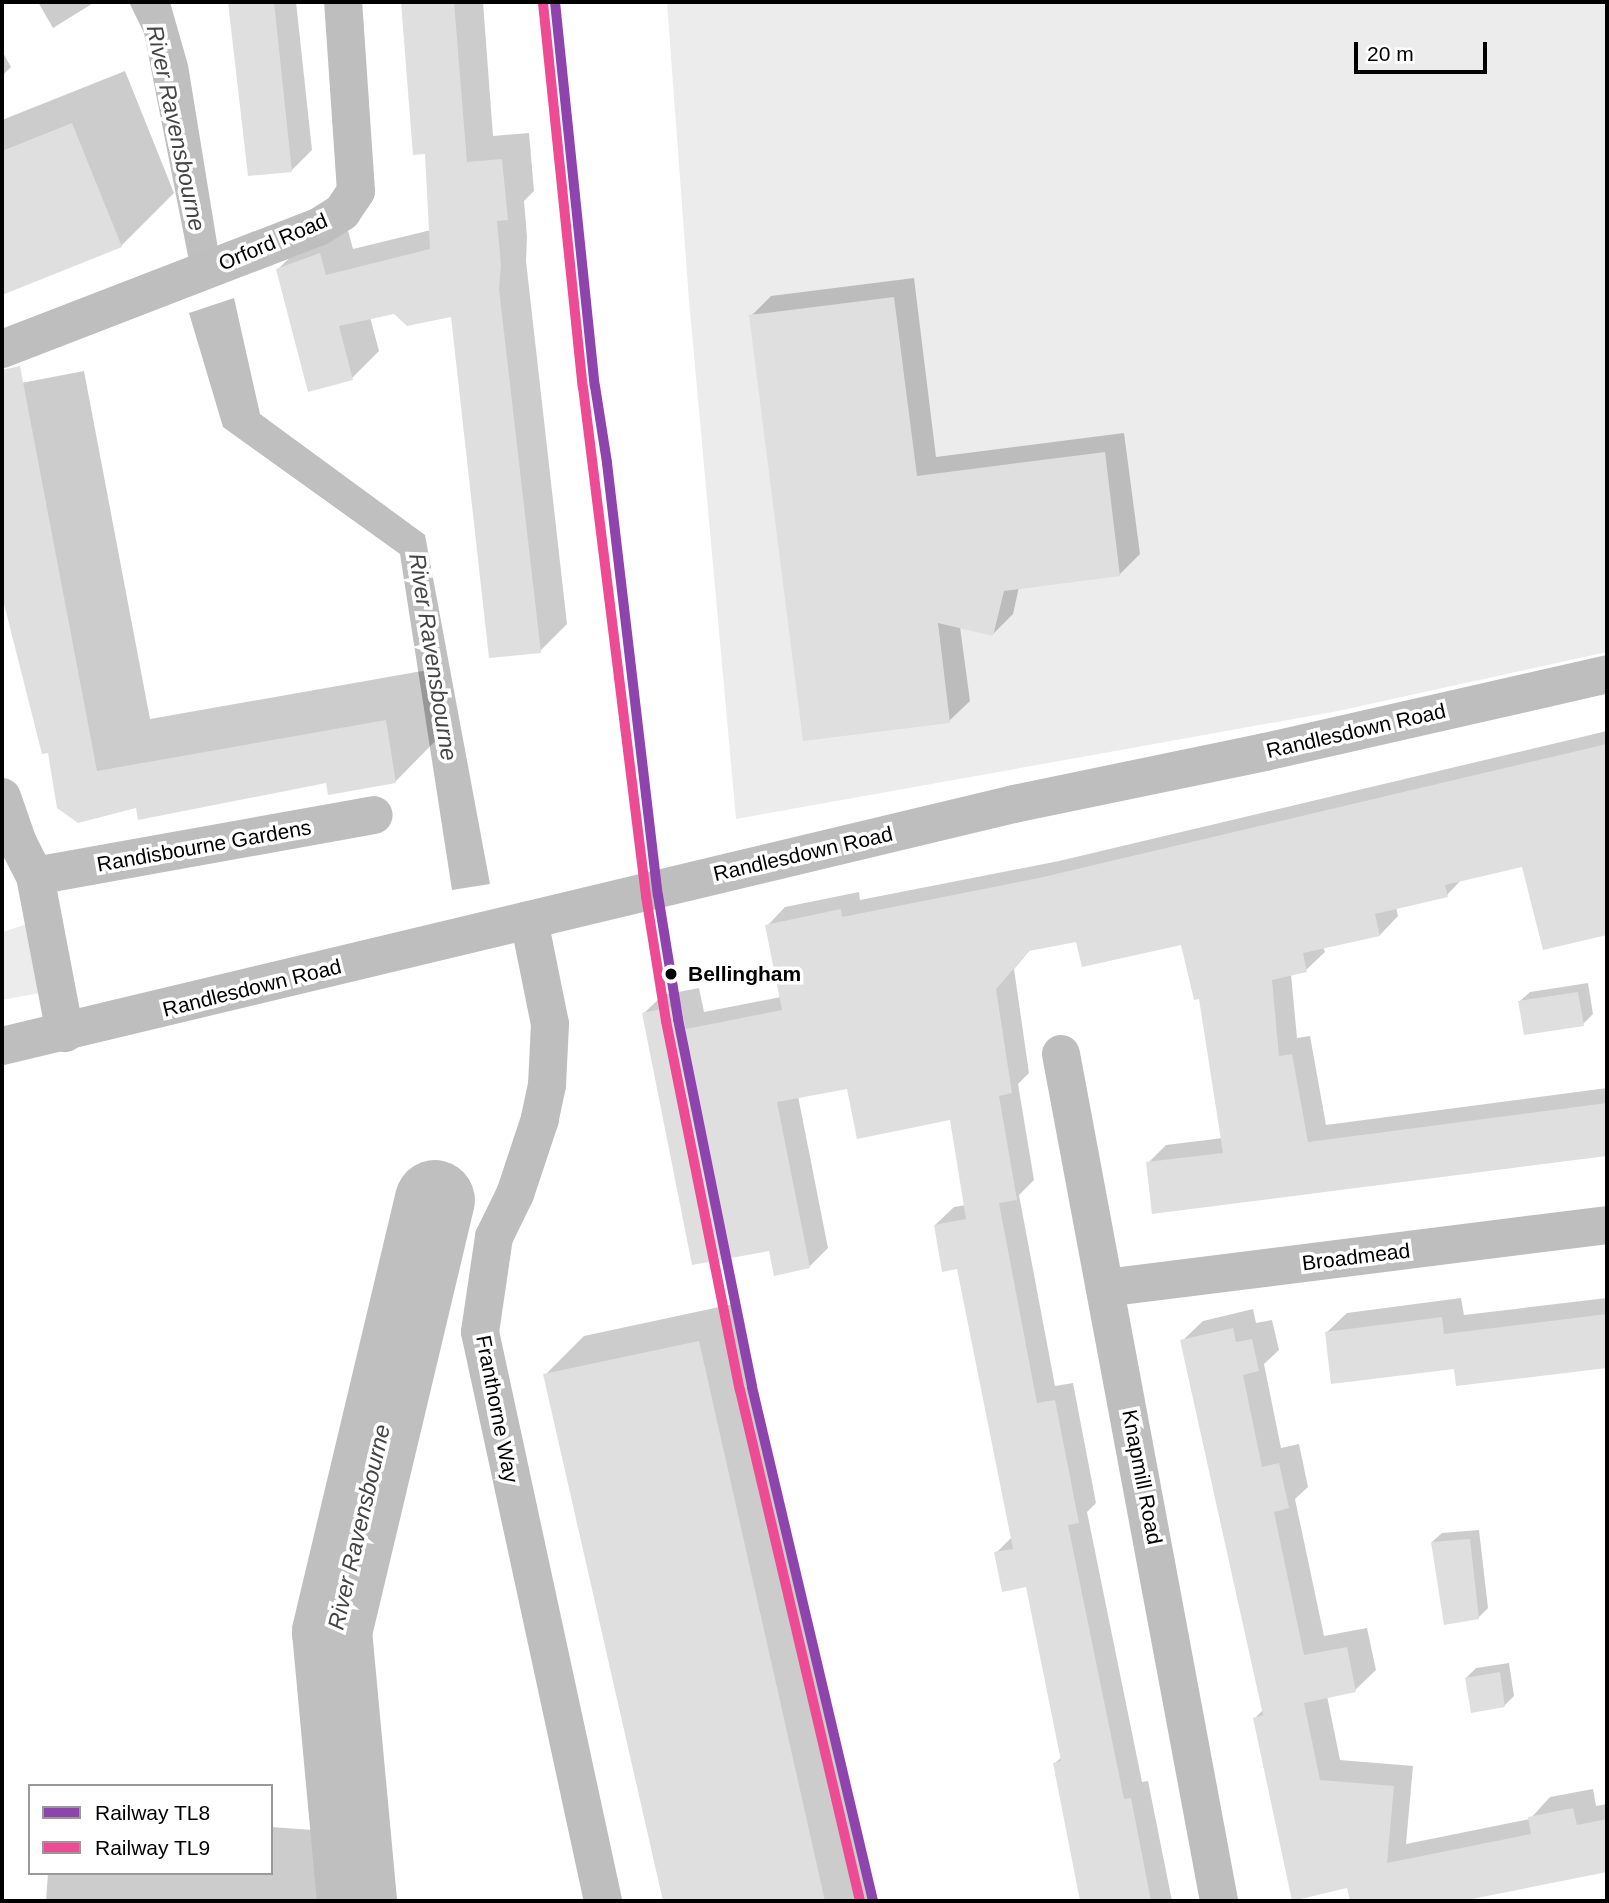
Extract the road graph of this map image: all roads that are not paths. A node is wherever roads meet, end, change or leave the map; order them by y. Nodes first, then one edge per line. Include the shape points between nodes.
1 (343, 2) edge
2 (2, 349) edge
3 (1607, 674) edge
4 (2, 797) edge
5 (374, 815) dead end
6 (34, 876) junction
7 (529, 920) junction
8 (65, 1033) junction
9 (2, 1046) edge
10 (1061, 1054) dead end
11 (1607, 1226) edge
12 (1105, 1288) junction
13 (603, 1901) edge
14 (1219, 1901) edge

1 - 2 street, Orford Road via 356,191 342,212 320,226
3 - 7 street, Randlesdown Road via 1014,804
4 - 6 street
5 - 6 street, Randisbourne Gardens
6 - 8 street
7 - 8 street, Randlesdown Road
7 - 13 street, Franthorne Way via 551,1024 548,1085 515,1194 494,1237 480,1332
8 - 9 street, Randlesdown Road
10 - 12 street, Knapmill Road
11 - 12 street, Broadmead
12 - 14 street, Knapmill Road

